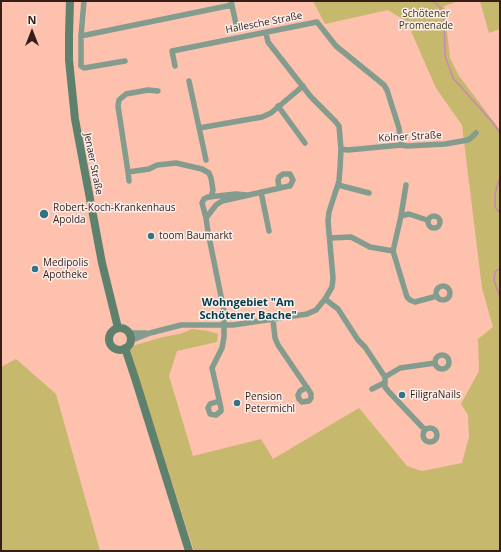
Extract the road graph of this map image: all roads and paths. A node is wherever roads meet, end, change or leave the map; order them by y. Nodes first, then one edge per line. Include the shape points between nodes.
1 (70, 1) edge
2 (84, 1) edge
3 (232, 3) edge
4 (236, 24) dead end
5 (266, 33) junction
6 (80, 36) junction
7 (125, 61) dead end
8 (175, 66) dead end
9 (189, 81) dead end
10 (303, 86) junction
11 (158, 91) dead end
12 (278, 106) junction
13 (199, 128) junction
14 (476, 132) dead end
15 (305, 143) dead end
16 (401, 145) junction
17 (341, 149) junction
18 (206, 160) dead end
19 (128, 172) junction
20 (129, 181) dead end
21 (338, 184) junction
22 (406, 185) dead end
23 (279, 188) dead end
24 (261, 192) junction
25 (369, 193) dead end
26 (247, 195) junction
27 (211, 197) junction
28 (216, 205) junction
29 (401, 216) junction
30 (206, 218) junction
31 (428, 220) dead end
32 (269, 231) dead end
33 (330, 238) junction
34 (393, 251) junction
35 (437, 296) dead end
36 (325, 299) junction
37 (273, 320) junction
38 (223, 325) junction
39 (118, 328) junction
40 (130, 337) junction
41 (125, 348) junction
42 (435, 363) dead end
43 (384, 380) junction
44 (307, 387) dead end
45 (372, 389) dead end
46 (219, 401) dead end
47 (425, 430) dead end
48 (189, 551) edge

1 - 39 main road, Jenaer Straße via 69,60 75,119 102,263
2 - 6 street
3 - 4 street
3 - 6 street
5 - 8 street, Hallesche Straße via 172,51
5 - 10 street via 268,42
5 - 16 street, Hallesche Straße via 317,22 336,46 384,85 399,128
6 - 7 street via 80,61 84,68
9 - 13 street
10 - 12 street
10 - 17 street via 335,121
11 - 19 street via 126,94 119,100
12 - 13 street via 262,117
12 - 15 street
13 - 18 street
14 - 16 street, Kölner Straße via 462,142
16 - 17 street, Kölner Straße
17 - 21 street
19 - 20 street
19 - 27 street via 176,163 202,169 211,178
21 - 25 street
21 - 33 street via 329,212
22 - 29 street
23 - 24 street
24 - 26 street
24 - 32 street
26 - 27 street
26 - 28 street
27 - 28 street
27 - 30 street via 205,198 202,203
28 - 30 street
29 - 31 street via 409,214
29 - 34 street
30 - 38 street via 224,311
33 - 34 street via 351,237 370,247
33 - 36 street via 333,278 332,287
34 - 35 street via 407,297 415,302
36 - 37 street via 316,310 307,314
36 - 43 street via 338,309
37 - 38 street
37 - 44 street via 278,345
38 - 40 street via 181,325
38 - 46 street via 222,348 212,368
39 - 40 main road via 125,329
39 - 41 main road via 111,333 110,343 116,349
40 - 41 main road
41 - 48 main road
42 - 43 street via 400,368
43 - 45 street
43 - 47 street via 385,387 396,401

